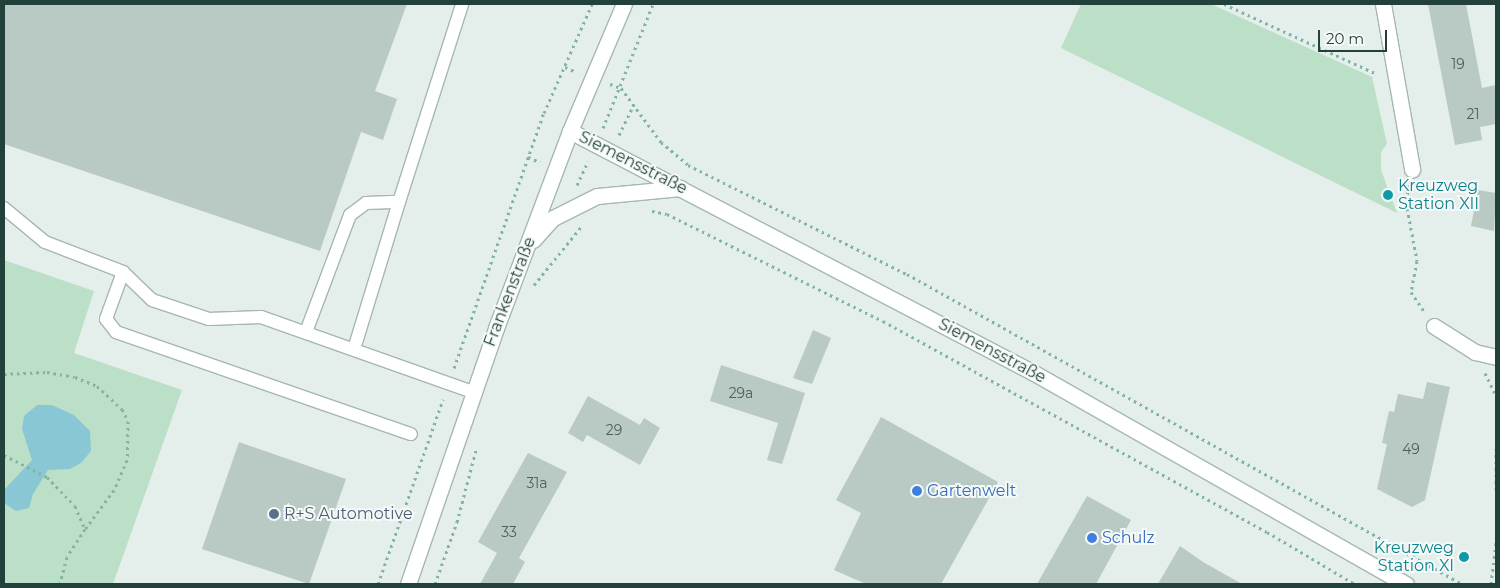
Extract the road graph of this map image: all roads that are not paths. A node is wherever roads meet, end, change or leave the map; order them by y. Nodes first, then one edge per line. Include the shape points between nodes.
1 (462, 4) edge
2 (624, 4) edge
3 (1383, 4) edge
4 (570, 131) junction
5 (1412, 169) road end
6 (681, 188) junction
7 (399, 202) junction
8 (4, 208) edge
9 (526, 247) junction
10 (123, 272) junction
11 (1434, 326) road end
12 (306, 332) junction
13 (354, 349) junction
14 (1496, 357) edge
15 (473, 392) junction
16 (411, 434) dead end
17 (408, 584) edge
18 (1406, 584) edge

1 - 7 lane
2 - 4 street, Frankenstraße
3 - 5 street
4 - 6 street, Siemensstraße
4 - 9 street, Frankenstraße
6 - 9 street via 597,196 553,218
6 - 18 street, Siemensstraße via 1034,373
7 - 12 lane via 366,203 350,215
7 - 13 lane
8 - 10 lane via 45,242
9 - 15 street, Frankenstraße
10 - 12 lane via 143,295 160,303 209,319 261,317
10 - 16 lane via 106,319 116,332
11 - 14 street via 1475,352
12 - 13 lane
13 - 15 lane
15 - 17 street, Frankenstraße

